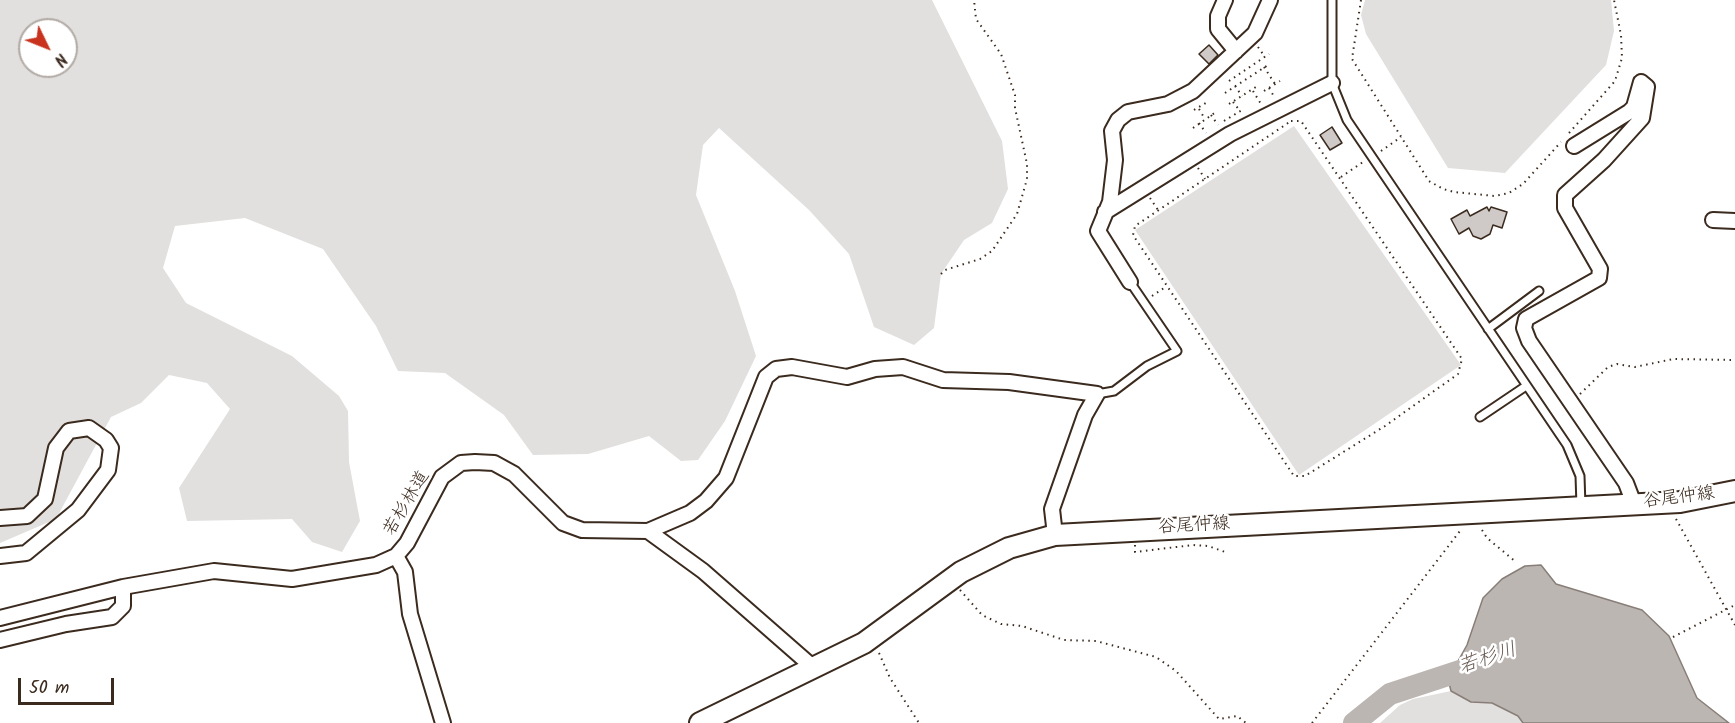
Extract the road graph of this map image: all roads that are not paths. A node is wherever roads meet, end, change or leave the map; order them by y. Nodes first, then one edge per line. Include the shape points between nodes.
1 (1225, 0) edge
2 (1270, 0) edge
3 (1332, 0) edge
4 (1236, 51) junction
5 (1332, 83) junction
6 (1568, 144) road end
7 (1106, 212) junction
8 (1713, 220) dead end
9 (1735, 220) edge
10 (1130, 282) joint
11 (1539, 291) dead end
12 (1488, 329) junction
13 (1526, 386) junction
14 (1098, 394) junction
15 (1480, 417) dead end
16 (1735, 492) edge
17 (1634, 504) junction
18 (1581, 506) junction
19 (0, 518) edge
20 (648, 531) junction
21 (1055, 535) junction
22 (0, 556) edge
23 (396, 556) junction
24 (123, 587) junction
25 (0, 618) edge
26 (0, 640) edge
27 (815, 669) junction
28 (443, 723) edge
29 (700, 723) edge

1 - 4 street via 1218,16 1218,29
2 - 4 street via 1255,33
3 - 5 lane
4 - 7 street via 1193,91 1177,100 1128,112 1118,120 1112,131 1115,160
5 - 7 street via 1230,134
5 - 12 lane via 1347,120
6 - 17 street via 1629,112 1641,82 1647,87 1642,118 1565,195 1565,208 1600,269 1599,278 1526,318 1524,328 1626,483
7 - 10 street via 1098,231
8 - 9 street
10 - 14 lane via 1177,351 1147,366 1114,391
11 - 12 lane
12 - 13 lane
13 - 15 lane
13 - 18 lane via 1575,459 1581,476
14 - 20 street via 1009,382 943,380 903,367 847,377 792,366 776,369 766,377 726,478 690,513
14 - 21 street via 1085,415 1052,509
16 - 17 main road, 谷尾仲線
17 - 18 main road, 谷尾仲線
18 - 21 main road, 谷尾仲線
19 - 22 street via 27,516 45,499 56,448 69,431 89,428 106,440 111,448 108,470 78,510 26,554
20 - 23 street, 若杉林道 via 582,530 563,523 514,474 494,463 460,463 442,477
20 - 27 street via 711,578
21 - 27 main road, 谷尾仲線 via 1009,548 951,579 872,637
23 - 24 street, 若杉林道 via 376,565 292,579 214,571
23 - 28 street via 405,572 410,614
24 - 25 street, 若杉林道
24 - 26 street via 123,606 111,617
27 - 29 main road, 谷尾仲線

